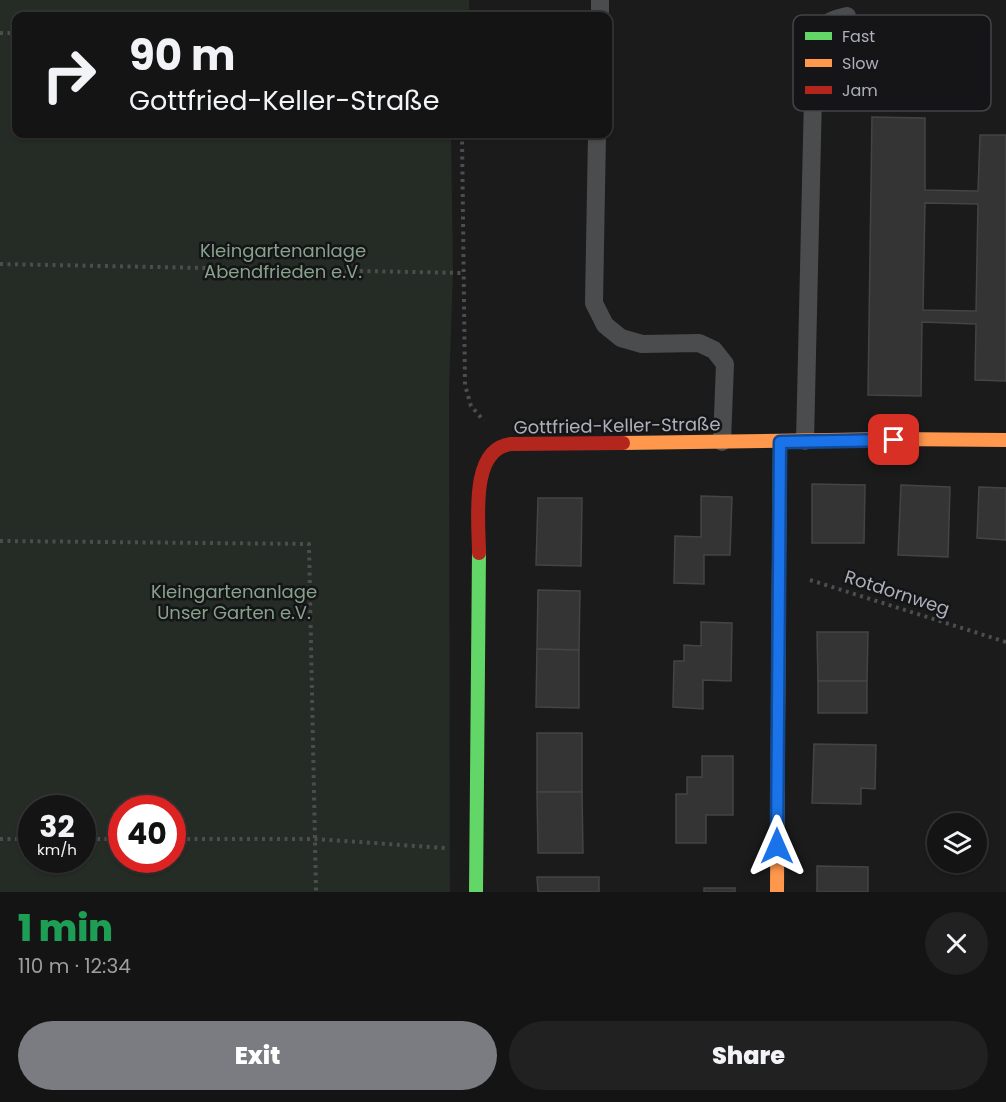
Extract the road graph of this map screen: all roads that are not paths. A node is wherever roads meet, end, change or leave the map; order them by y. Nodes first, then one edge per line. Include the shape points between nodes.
1 (813, 111) edge
2 (597, 138) edge
3 (1006, 440) edge
4 (805, 441) junction
5 (722, 442) junction
6 (780, 442) junction
7 (476, 892) edge
8 (777, 892) edge

1 - 4 lane
2 - 5 lane via 594,303 605,325 621,338 642,344 699,343 714,350 725,364
3 - 4 street, Gottfried-Keller-Straße
4 - 6 street, Gottfried-Keller-Straße
5 - 6 street, Gottfried-Keller-Straße
5 - 7 street, Gottfried-Keller-Straße via 503,446 486,460 480,484
6 - 8 street

